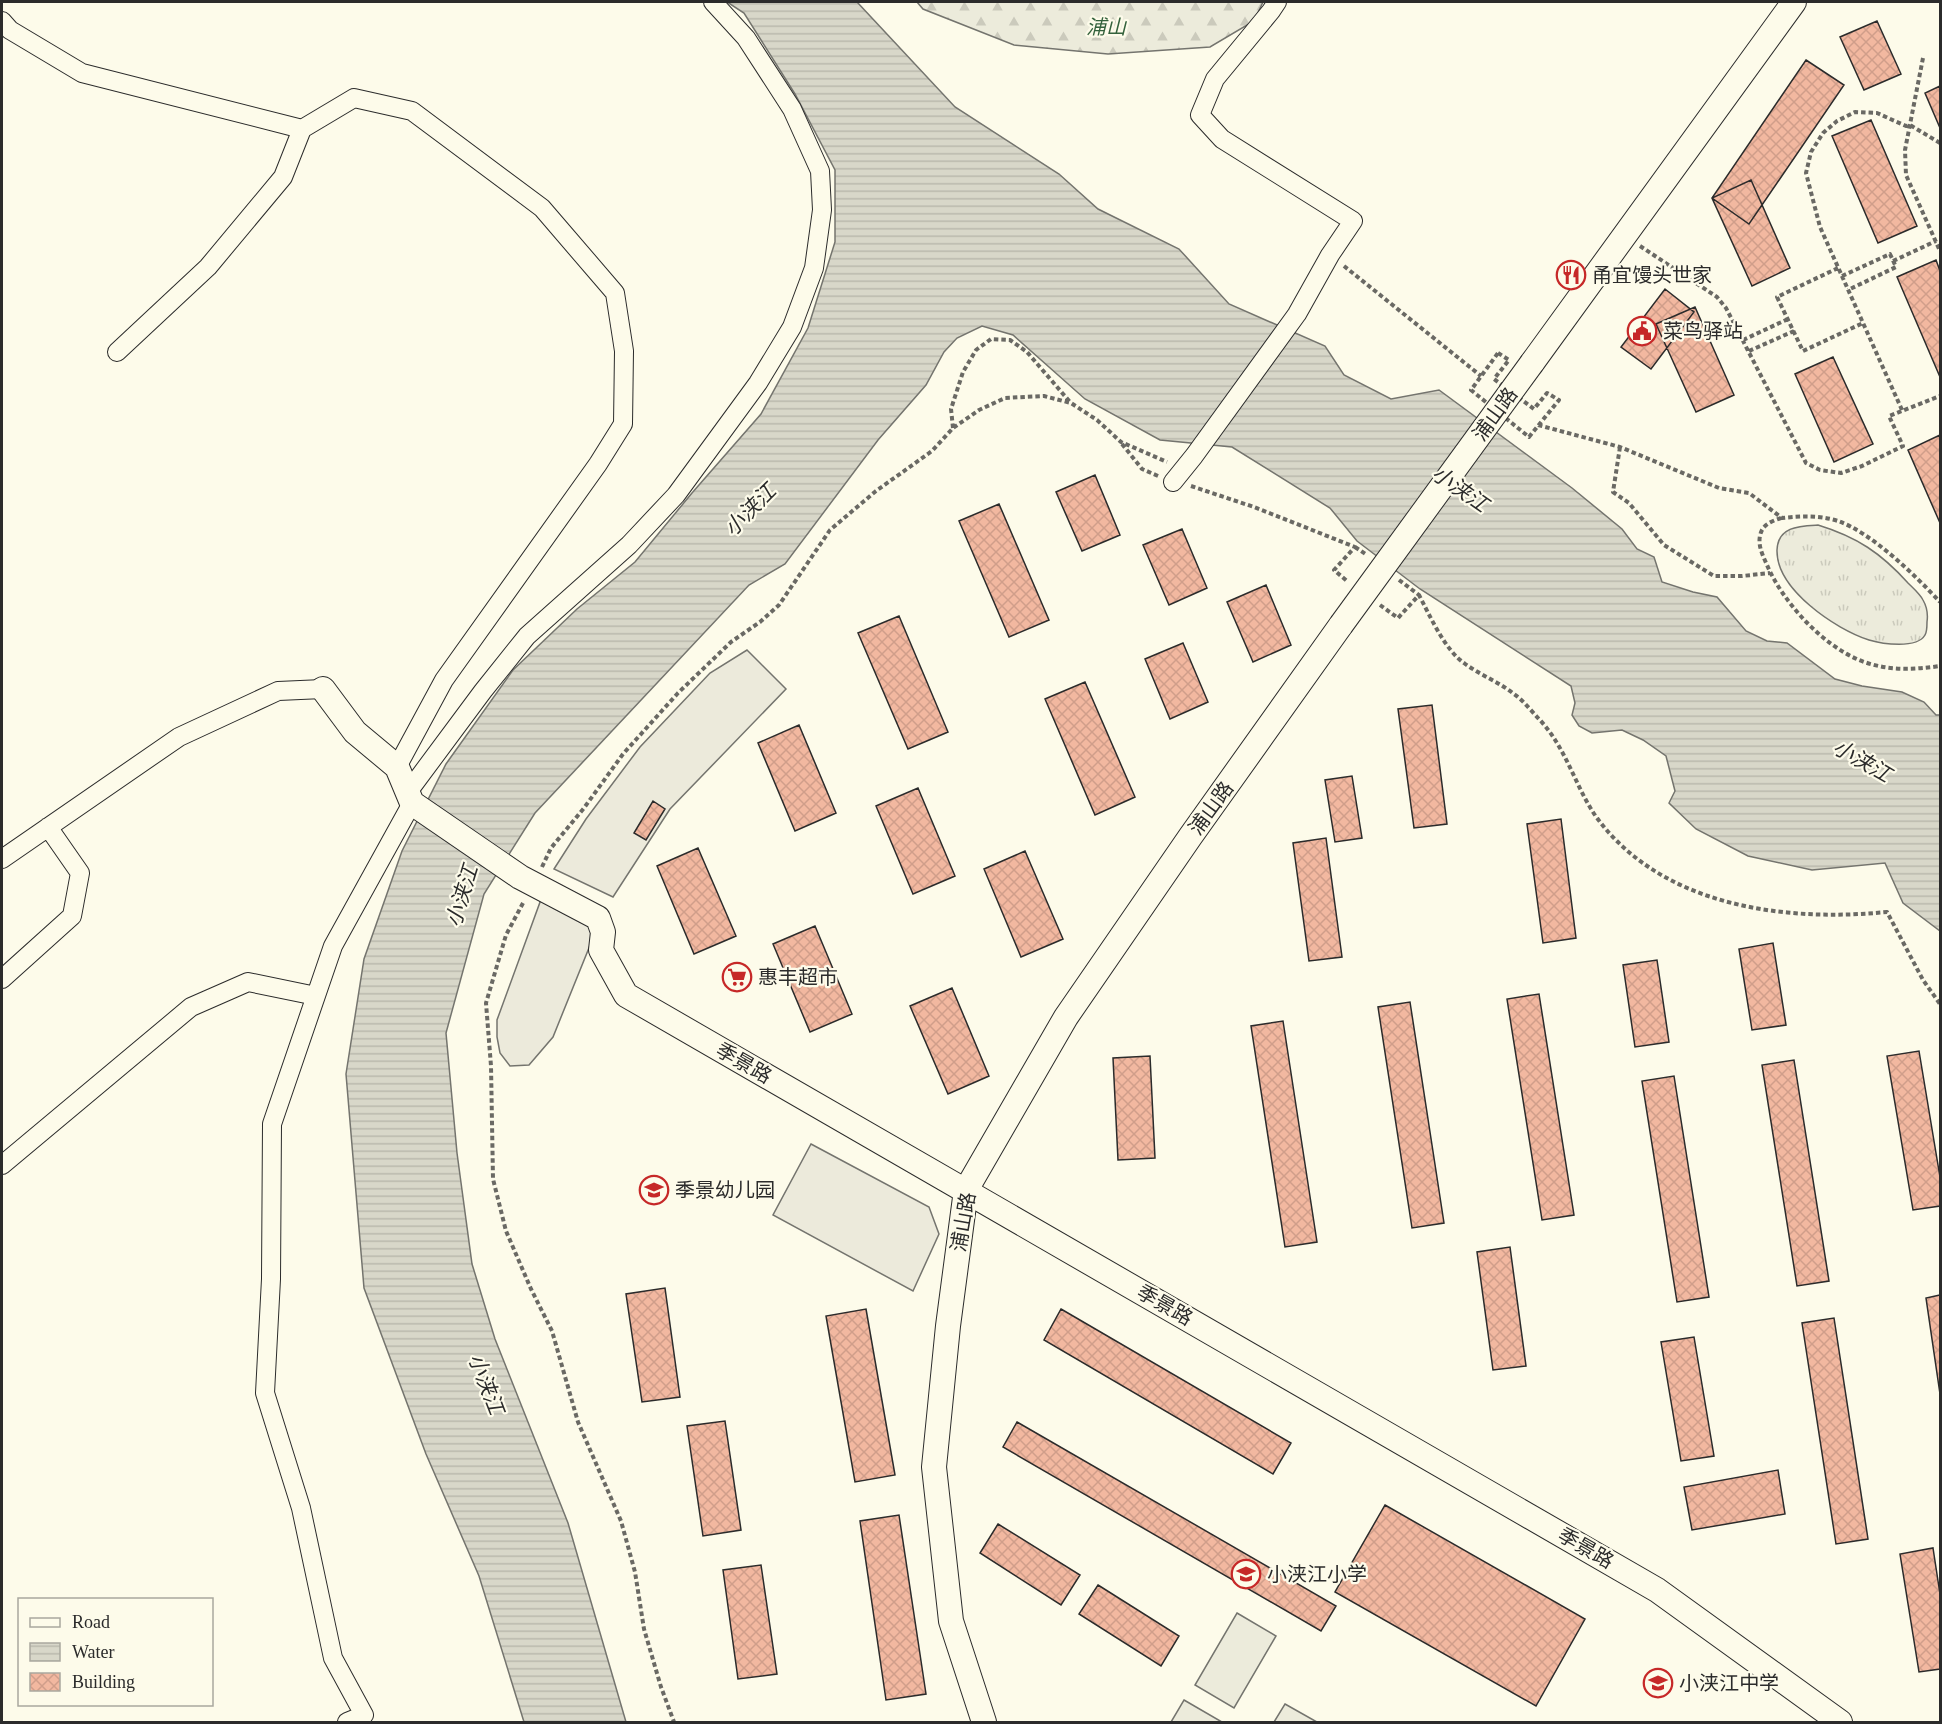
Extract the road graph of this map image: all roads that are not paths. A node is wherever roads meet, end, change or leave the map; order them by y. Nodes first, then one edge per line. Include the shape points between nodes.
1 (713, 2) edge
2 (1277, 2) edge
3 (1794, 2) edge
4 (2, 21) edge
5 (302, 129) junction
6 (117, 352) dead end
7 (1184, 469) road end
8 (323, 689) joint
9 (398, 767) junction
10 (410, 797) junction
11 (48, 827) junction
12 (2, 859) edge
13 (2, 979) edge
14 (316, 996) junction
15 (2, 1165) edge
16 (966, 1190) junction
17 (347, 1722) edge
18 (984, 1722) edge
19 (1840, 1722) edge

1 - 10 street via 746,38 792,109 820,171 822,210 814,268 792,327 758,383 676,495 630,545 527,636 483,691
2 - 7 street via 1215,79 1200,115 1222,139 1353,221 1297,314
3 - 16 street, 浦山路, bridge via 1190,837 1066,1017
4 - 5 street via 10,30 82,73
5 - 6 street via 283,177 207,267
5 - 9 street via 354,98 412,111 542,208 615,293 624,351 623,424 592,474 444,680
8 - 9 street via 355,732
8 - 11 street via 278,691 179,737
9 - 10 street
10 - 14 street via 333,946
10 - 16 street, 季景路 via 527,880 598,918 603,932 602,950 626,995
11 - 12 street
11 - 13 street via 80,873 72,916
14 - 15 street via 248,982 191,1007
14 - 17 street via 273,1124 265,1393 302,1508 333,1658 364,1715
16 - 18 street, 浦山路 via 934,1467 951,1620
16 - 19 street, 季景路 via 1658,1590

